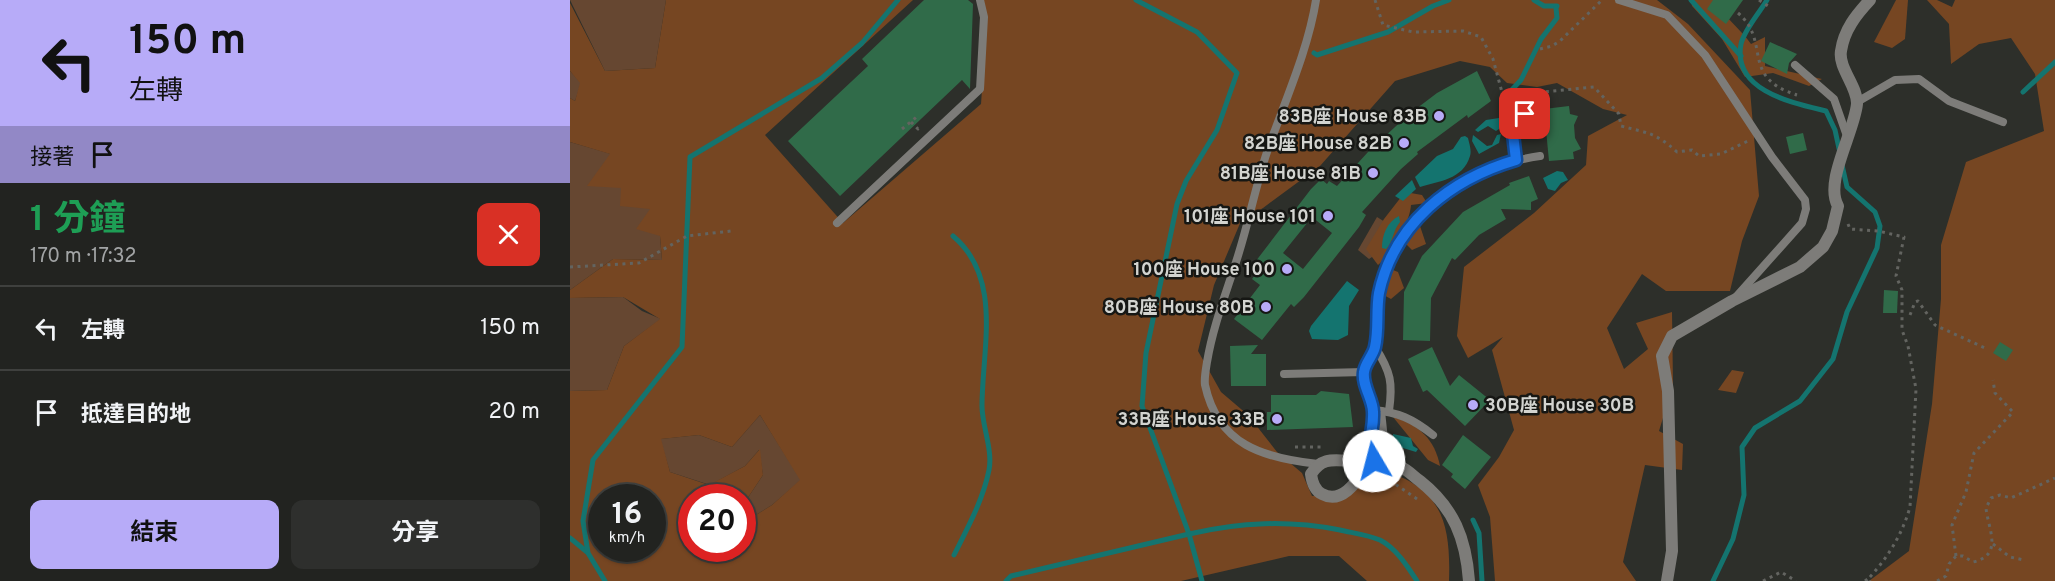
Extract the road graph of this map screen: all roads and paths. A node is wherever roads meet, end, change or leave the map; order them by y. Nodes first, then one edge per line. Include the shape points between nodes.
1 (980, 0) edge
2 (1316, 0) edge
3 (1375, 0) edge
4 (1602, 0) edge
5 (1619, 0) edge
6 (1759, 0) edge
7 (1870, 0) edge
8 (1771, 8) dead end
9 (1738, 13) dead end
10 (1540, 49) dead end
11 (1795, 65) dead end
12 (1797, 95) dead end
13 (1857, 102) junction
14 (1533, 111) dead end
15 (919, 115) dead end
16 (911, 122) junction
17 (2003, 122) dead end
18 (920, 127) dead end
19 (902, 129) dead end
20 (1759, 136) junction
21 (1848, 142) junction
22 (1540, 156) dead end
23 (1516, 160) junction
24 (837, 223) dead end
25 (1850, 229) dead end
26 (731, 231) dead end
27 (570, 267) edge
28 (1732, 301) junction
29 (1910, 315) dead end
30 (1375, 347) junction
31 (1987, 349) dead end
32 (1364, 372) junction
33 (1284, 374) dead end
34 (1993, 380) dead end
35 (1381, 411) junction
36 (1433, 435) dead end
37 (1322, 447) dead end
38 (1287, 461) junction
39 (1375, 462) junction
40 (1318, 464) junction
41 (2055, 478) edge
42 (1368, 483) dead end
43 (1419, 501) dead end
44 (1993, 544) junction
45 (1956, 556) junction
46 (2024, 560) dead end
47 (1869, 580) edge
48 (1469, 581) edge
49 (1667, 581) edge
50 (1763, 581) edge
51 (1796, 581) edge
52 (1865, 581) edge
53 (1937, 581) edge

1 - 24 lane via 984,17 980,89
2 - 38 lane via 1212,329 1204,383 1218,419 1236,439 1262,454
3 - 20 path via 1383,25 1413,32 1463,31 1481,37 1493,59 1503,96 1594,87 1619,114 1621,126 1642,129 1677,152 1692,150 1699,156 1720,154
4 - 10 path via 1560,40
5 - 20 lane via 1666,15 1705,55
6 - 8 path
7 - 13 street via 1852,20 1840,53
9 - 12 path via 1755,34 1764,74 1781,90
11 - 21 lane via 1834,99
13 - 17 lane via 1895,80 1919,79 1949,101
13 - 21 street
14 - 23 lane via 1525,114 1515,127 1512,141
15 - 16 path
16 - 18 path
16 - 19 path
20 - 28 lane via 1799,190 1806,209 1802,223
21 - 28 street via 1833,185 1838,206 1823,248 1800,267
22 - 23 lane
23 - 30 lane via 1463,180 1440,196 1402,238 1380,290
25 - 47 path via 1904,237 1896,276 1902,290 1902,330 1916,389 1910,507 1892,550
26 - 27 path via 687,236 639,263
28 - 49 street via 1672,336 1662,356 1668,391 1672,551
29 - 31 path via 1918,301 1935,325
30 - 32 lane
30 - 35 lane via 1392,386
32 - 33 lane
32 - 35 lane
34 - 45 path via 1995,393 2013,412 1974,453 1952,525
35 - 36 lane via 1417,422
35 - 39 lane via 1384,440
35 - 39 lane via 1369,439
37 - 38 path via 1288,446
38 - 40 lane
39 - 40 street via 1329,459
39 - 40 street via 1352,487 1329,497 1312,484 1311,474
39 - 48 street via 1403,468 1450,511 1465,549
41 - 44 path via 2011,498 1991,498 1986,508
42 - 43 path via 1374,480 1395,484
44 - 45 path via 1983,560 1973,562
44 - 46 path via 2010,557
45 - 53 path via 1946,576
47 - 52 path
50 - 51 path via 1780,572

